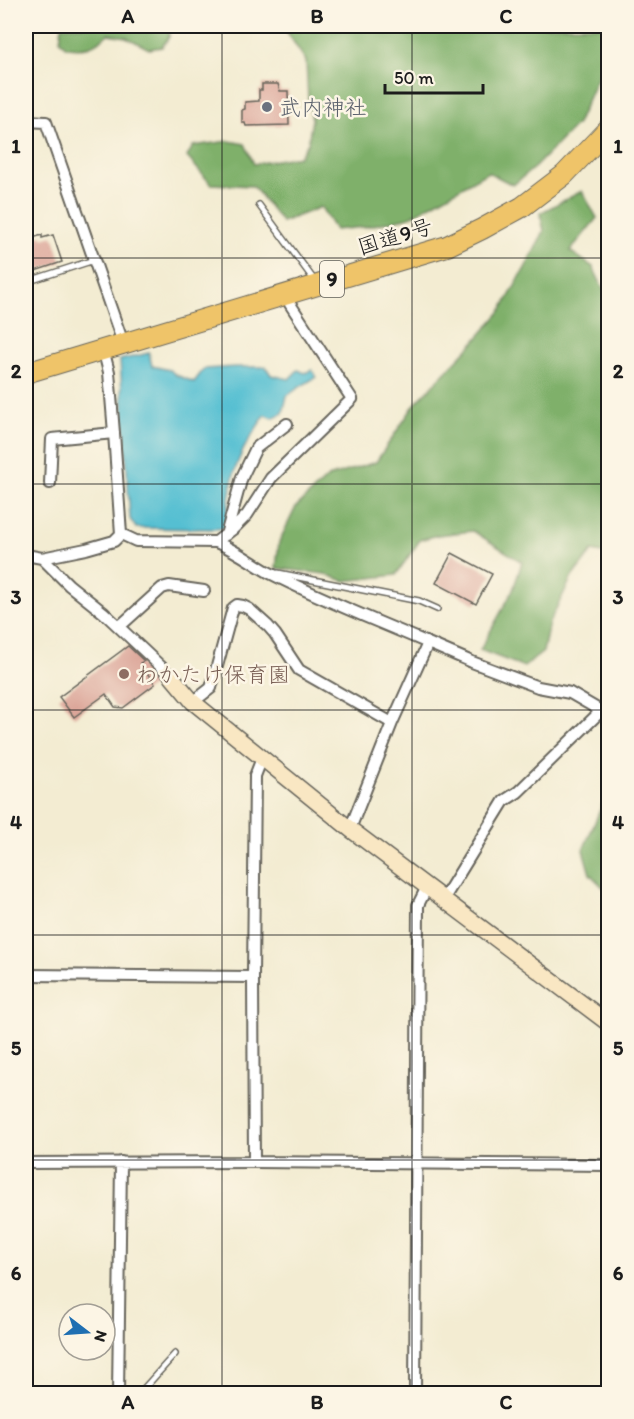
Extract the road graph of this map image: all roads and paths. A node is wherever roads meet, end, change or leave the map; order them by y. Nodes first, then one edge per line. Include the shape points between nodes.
1 (26, 121) edge
2 (609, 129) edge
3 (259, 205) dead end
4 (94, 260) junction
5 (26, 282) edge
6 (317, 284) junction
7 (286, 293) junction
8 (123, 343) junction
9 (103, 349) junction
10 (26, 373) edge
11 (287, 424) dead end
12 (114, 433) junction
13 (50, 483) dead end
14 (121, 534) junction
15 (226, 535) junction
16 (216, 542) junction
17 (26, 555) edge
18 (42, 558) junction
19 (268, 572) junction
20 (204, 591) dead end
21 (437, 609) dead end
22 (119, 627) junction
23 (428, 643) junction
24 (172, 677) joint
25 (193, 702) junction
26 (605, 708) edge
27 (392, 723) junction
28 (262, 758) junction
29 (350, 829) junction
30 (427, 888) junction
31 (443, 900) junction
32 (26, 975) edge
33 (253, 977) junction
34 (609, 1023) edge
35 (121, 1162) junction
36 (254, 1162) junction
37 (26, 1163) edge
38 (416, 1163) junction
39 (609, 1165) edge
40 (175, 1354) dead end
41 (118, 1394) edge
42 (139, 1394) edge
43 (415, 1394) edge

1 - 4 street via 46,122
2 - 6 highway, 国道9号 / 9 via 564,175 522,207 482,230 447,246
3 - 6 lane
4 - 5 lane
4 - 8 street
6 - 7 highway, 国道9号 / 9
7 - 8 highway, 国道9号 / 9
7 - 15 street via 352,399 271,478 247,515
8 - 9 highway, 国道9号 / 9
9 - 10 highway, 国道9号 / 9
9 - 12 street
11 - 15 street via 256,448 242,477
12 - 13 street via 52,439
12 - 14 street
14 - 16 street via 136,541
14 - 18 street via 86,549
15 - 16 street
16 - 19 street
17 - 18 street
18 - 22 street
19 - 21 lane via 419,601
19 - 23 street
20 - 22 street via 162,588
22 - 24 street
23 - 26 street via 538,687 570,693
23 - 27 street
24 - 25 street
25 - 27 street via 211,688 237,605 249,609 268,626 299,670
25 - 28 street
26 - 31 street via 504,801
27 - 29 street
28 - 29 street
28 - 33 street via 255,776
29 - 30 street
30 - 31 street
30 - 38 street via 418,905
31 - 34 street
32 - 33 street
33 - 36 street
35 - 36 street
35 - 37 street
35 - 41 street
36 - 38 street
38 - 39 street
38 - 43 street
40 - 42 lane

